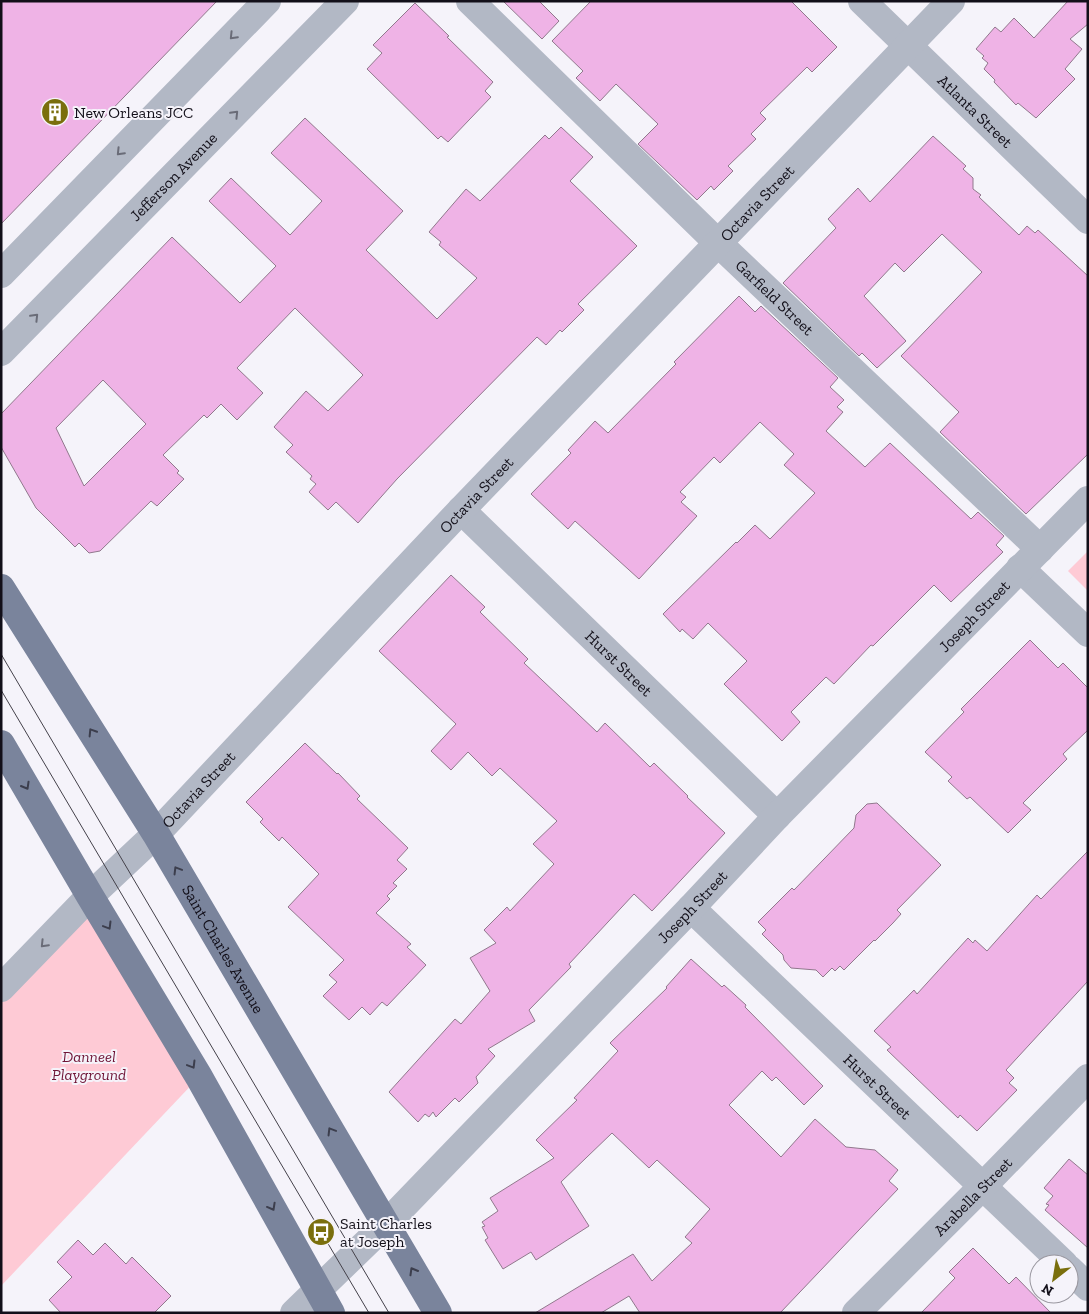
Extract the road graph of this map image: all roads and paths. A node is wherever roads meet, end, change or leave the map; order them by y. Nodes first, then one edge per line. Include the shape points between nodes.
1 (267, 1) edge
2 (345, 1) edge
3 (470, 1) edge
4 (862, 1) edge
5 (952, 1) edge
6 (908, 46) junction
7 (1088, 220) edge
8 (718, 243) junction
9 (1, 274) edge
10 (1, 352) edge
11 (1088, 500) edge
12 (461, 510) junction
13 (1040, 549) junction
14 (1020, 568) junction
15 (1, 588) edge
16 (1088, 633) edge
17 (1, 744) edge
18 (777, 816) junction
19 (156, 834) junction
20 (90, 896) junction
21 (690, 908) junction
22 (1, 988) edge
23 (1088, 1078) edge
24 (983, 1186) junction
25 (386, 1224) junction
26 (1054, 1254) edge
27 (317, 1289) junction
28 (294, 1313) edge
29 (331, 1313) edge
30 (438, 1313) edge
31 (856, 1313) edge

1 -> 9 street
10 -> 2 street, Jefferson Avenue
3 - 8 street, Garfield Street
4 - 6 street, Atlanta Street
5 - 6 street, Octavia Street
6 - 7 street, Atlanta Street
6 - 8 street, Octavia Street
8 - 12 street, Octavia Street
8 - 13 street, Garfield Street
11 - 13 street, Joseph Street
12 - 18 street, Hurst Street
12 - 19 street, Octavia Street
13 - 14 street, Joseph Street
14 - 16 street
14 - 18 street, Joseph Street
19 -> 15 main road, Saint Charles Avenue
17 -> 20 main road
18 - 21 street, Joseph Street
19 - 20 street, Octavia Street
25 -> 19 main road, Saint Charles Avenue
20 -> 22 street, Octavia Street
20 -> 27 main road via 199,1077
21 - 24 street, Hurst Street
21 - 25 street, Joseph Street
23 - 24 street, Arabella Street
24 - 26 street, Hurst Street
24 - 31 street, Arabella Street
25 - 27 street, Joseph Street
30 -> 25 main road, Saint Charles Avenue
27 - 28 street, Joseph Street
27 - 29 main road

